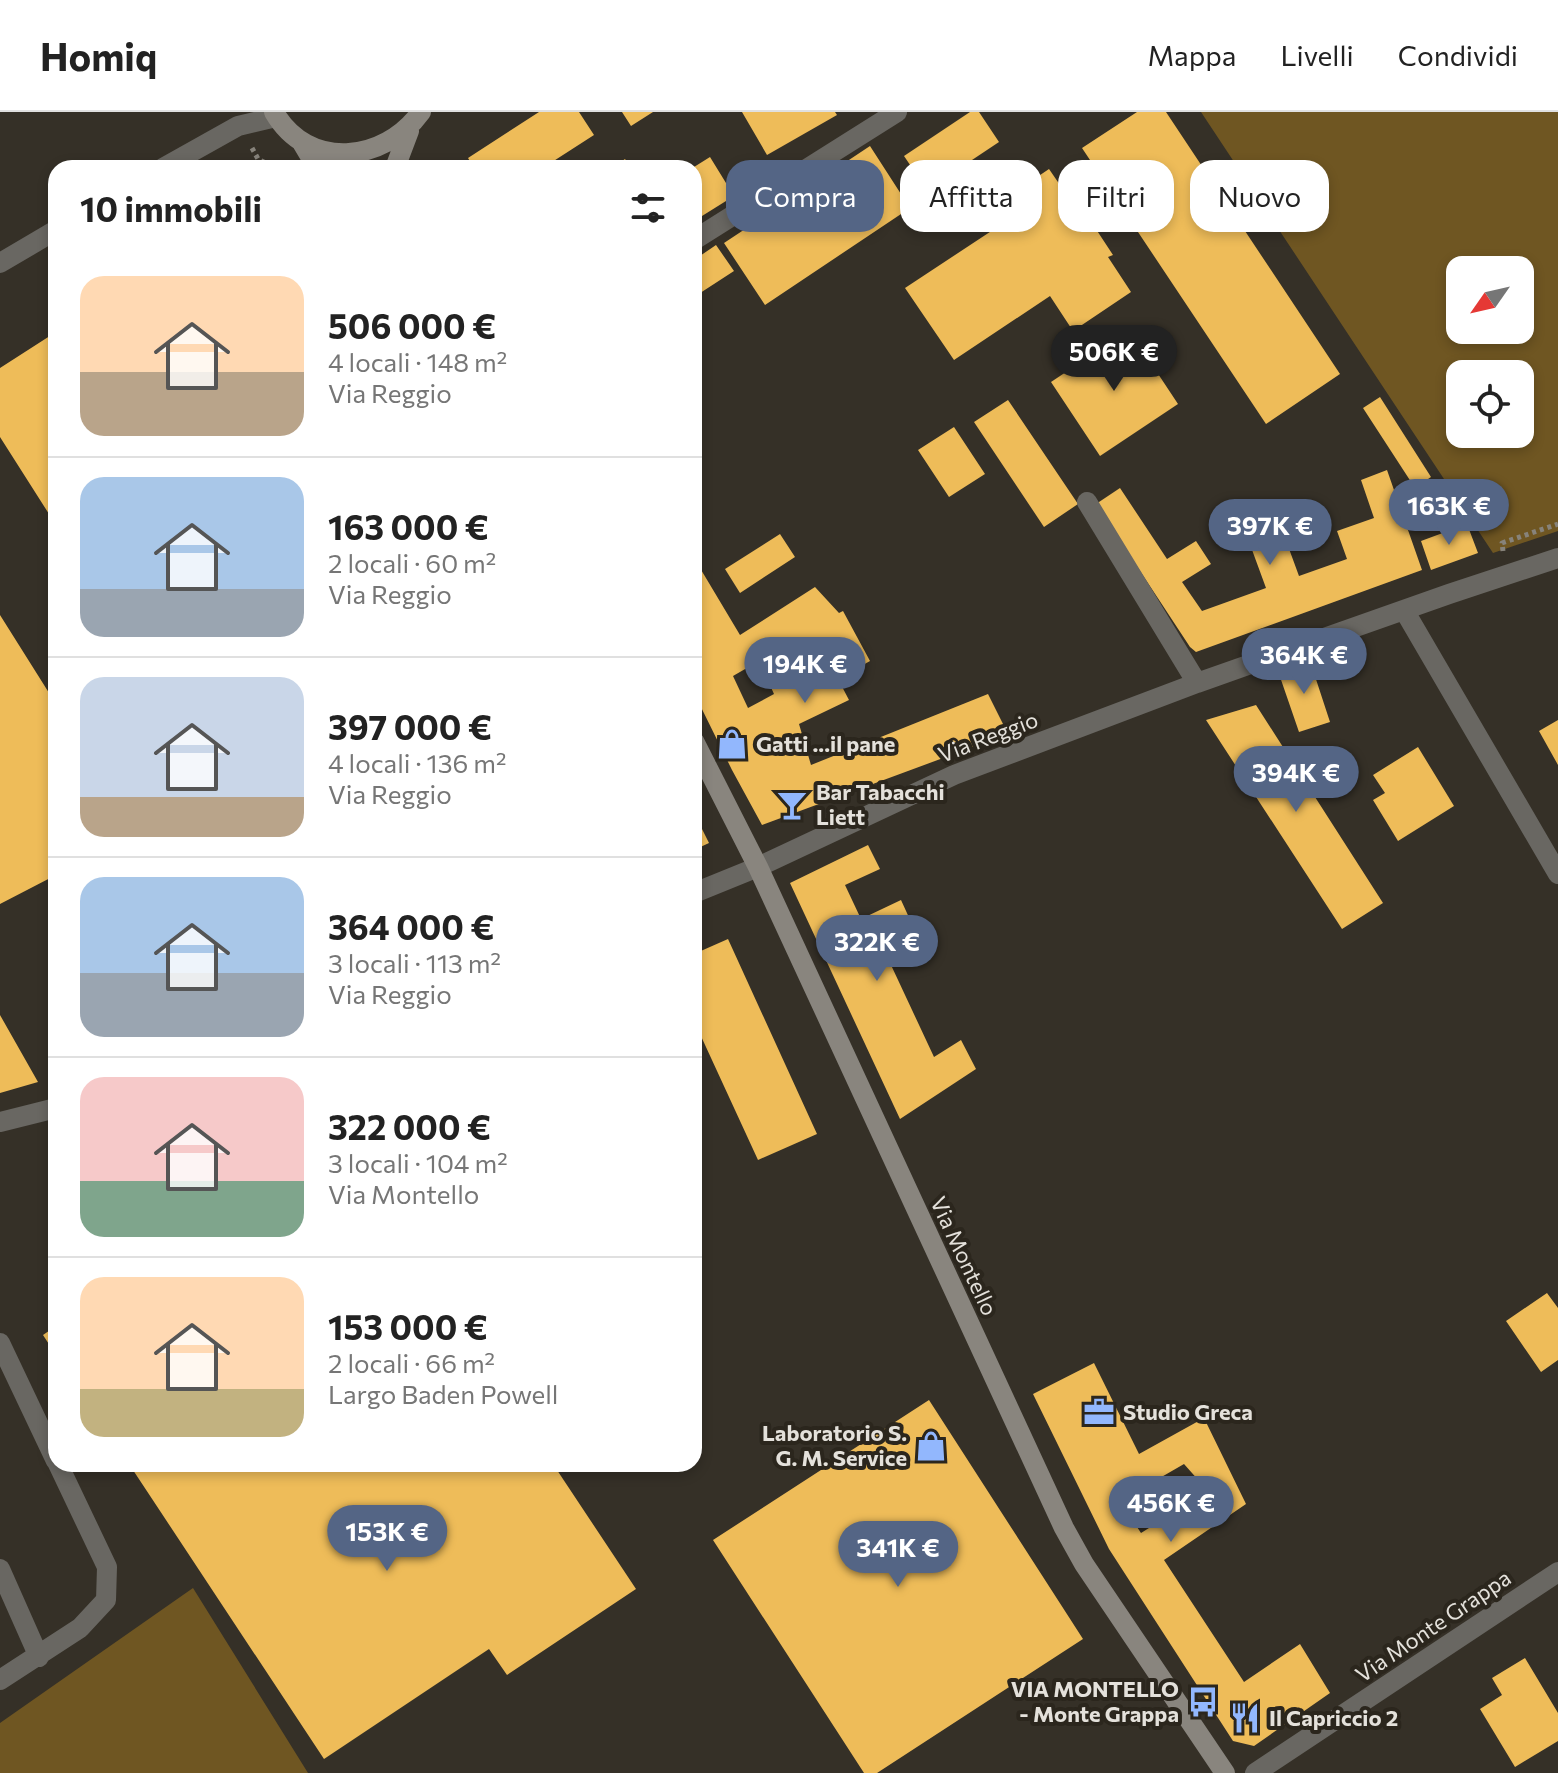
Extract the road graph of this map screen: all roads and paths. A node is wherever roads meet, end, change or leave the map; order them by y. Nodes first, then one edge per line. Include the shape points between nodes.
1 (897, 112) edge
2 (275, 114) edge
3 (244, 119) edge
4 (415, 120) edge
5 (301, 141) junction
6 (176, 160) edge
7 (312, 160) edge
8 (398, 160) edge
9 (48, 235) edge
10 (702, 235) edge
11 (0, 263) edge
12 (1087, 502) dead end
13 (1558, 558) edge
14 (1404, 610) junction
15 (1197, 683) junction
16 (702, 757) edge
17 (758, 867) junction
18 (1558, 874) edge
19 (702, 890) edge
20 (48, 1110) edge
21 (0, 1122) edge
22 (0, 1343) edge
23 (48, 1443) edge
24 (62, 1472) edge
25 (0, 1569) edge
26 (1558, 1572) edge
27 (39, 1657) junction
28 (0, 1680) edge
29 (1225, 1773) edge
30 (1255, 1773) edge

1 - 10 street
2 - 3 street
2 - 5 street
3 - 6 street
4 - 5 street via 392,142 358,152 323,150
4 - 8 street
5 - 7 street
9 - 11 street
12 - 15 street
13 - 14 street, Via Reggio
14 - 15 street, Via Reggio
14 - 18 street
15 - 17 street, Via Reggio via 954,775
16 - 17 street, Via Montello
17 - 19 street, Via Reggio
17 - 29 street, Via Montello via 1064,1528
20 - 21 street
22 - 23 street
24 - 27 street via 107,1567 106,1600 80,1628
25 - 27 street
26 - 30 street, Via Monte Grappa
27 - 28 street

